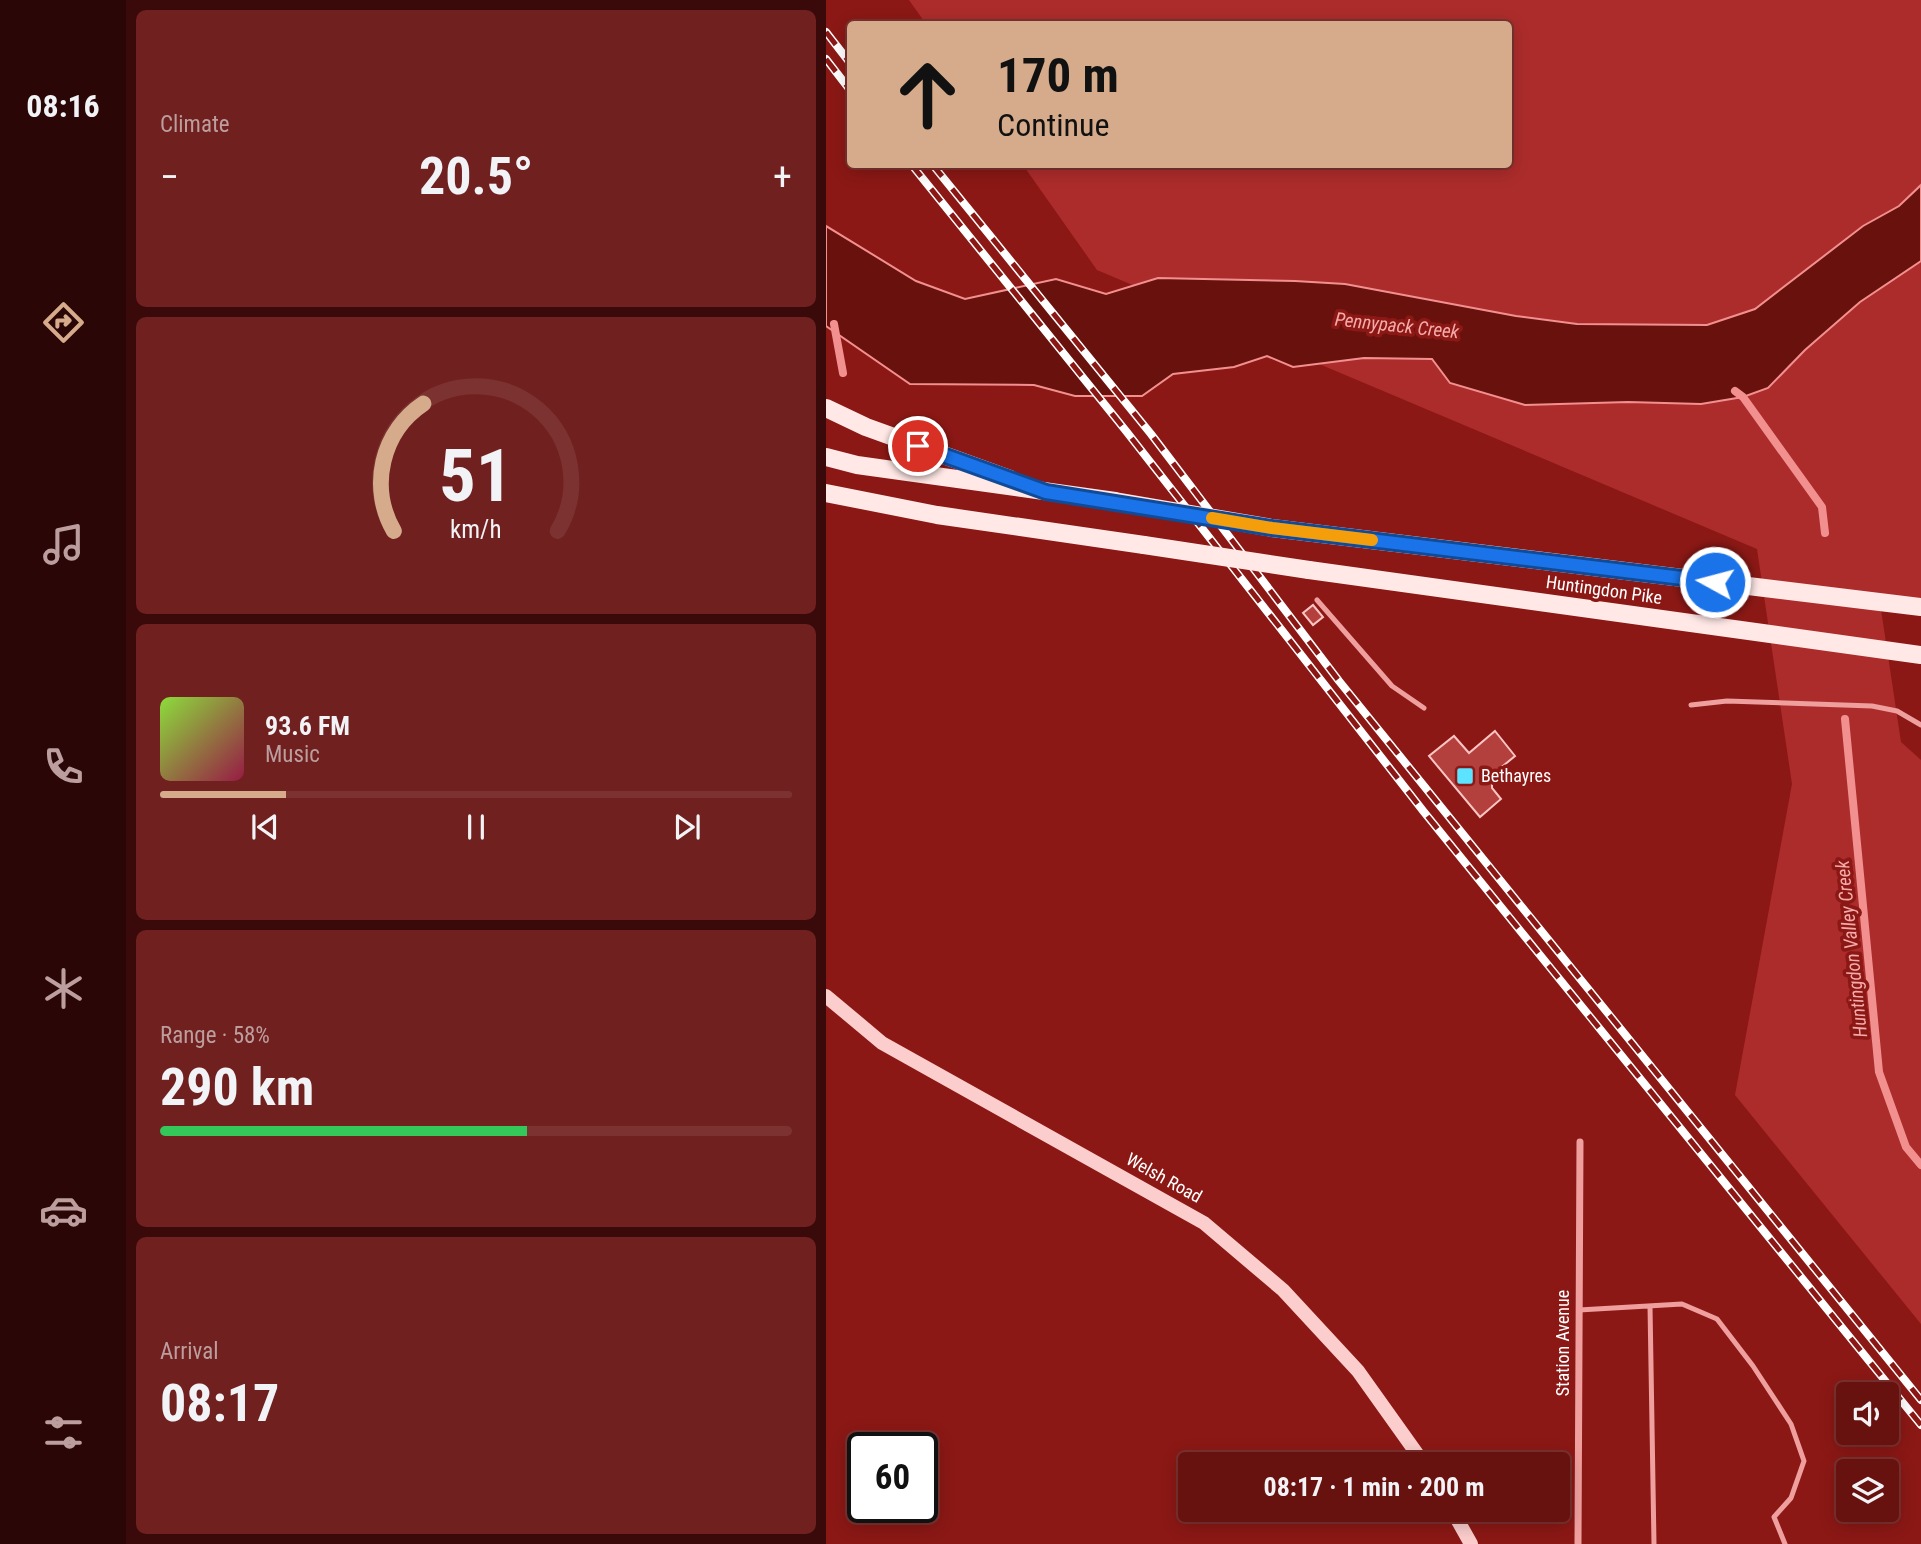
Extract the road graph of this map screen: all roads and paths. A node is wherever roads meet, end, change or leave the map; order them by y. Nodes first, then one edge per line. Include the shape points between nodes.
1 (826, 408) edge
2 (826, 457) edge
3 (1046, 492) junction
4 (826, 493) edge
5 (1317, 600) dead end
6 (1921, 607) edge
7 (1921, 655) edge
8 (1691, 705) dead end
9 (1424, 708) dead end
10 (1921, 725) edge
11 (826, 996) edge
12 (1580, 1142) dead end
13 (1650, 1306) junction
14 (1579, 1310) junction
15 (1416, 1452) edge
16 (1459, 1522) edge
17 (1471, 1544) edge
18 (1578, 1544) edge
19 (1654, 1544) edge
20 (1785, 1544) edge

1 - 3 main road
2 - 3 main road, Huntingdon Pike
3 - 6 main road, Huntingdon Pike, bridge via 1272,528
4 - 7 main road, Huntingdon Pike, bridge via 937,515
5 - 9 lane via 1392,686
8 - 10 lane via 1727,701 1872,706 1897,711
11 - 15 main road, Welsh Road via 882,1043 1204,1223 1283,1290 1357,1371
12 - 14 street, Station Avenue
13 - 14 lane
13 - 19 lane
13 - 20 lane via 1682,1304 1717,1319 1791,1424 1804,1461 1791,1498 1774,1517
14 - 18 street, Station Avenue
16 - 17 main road

